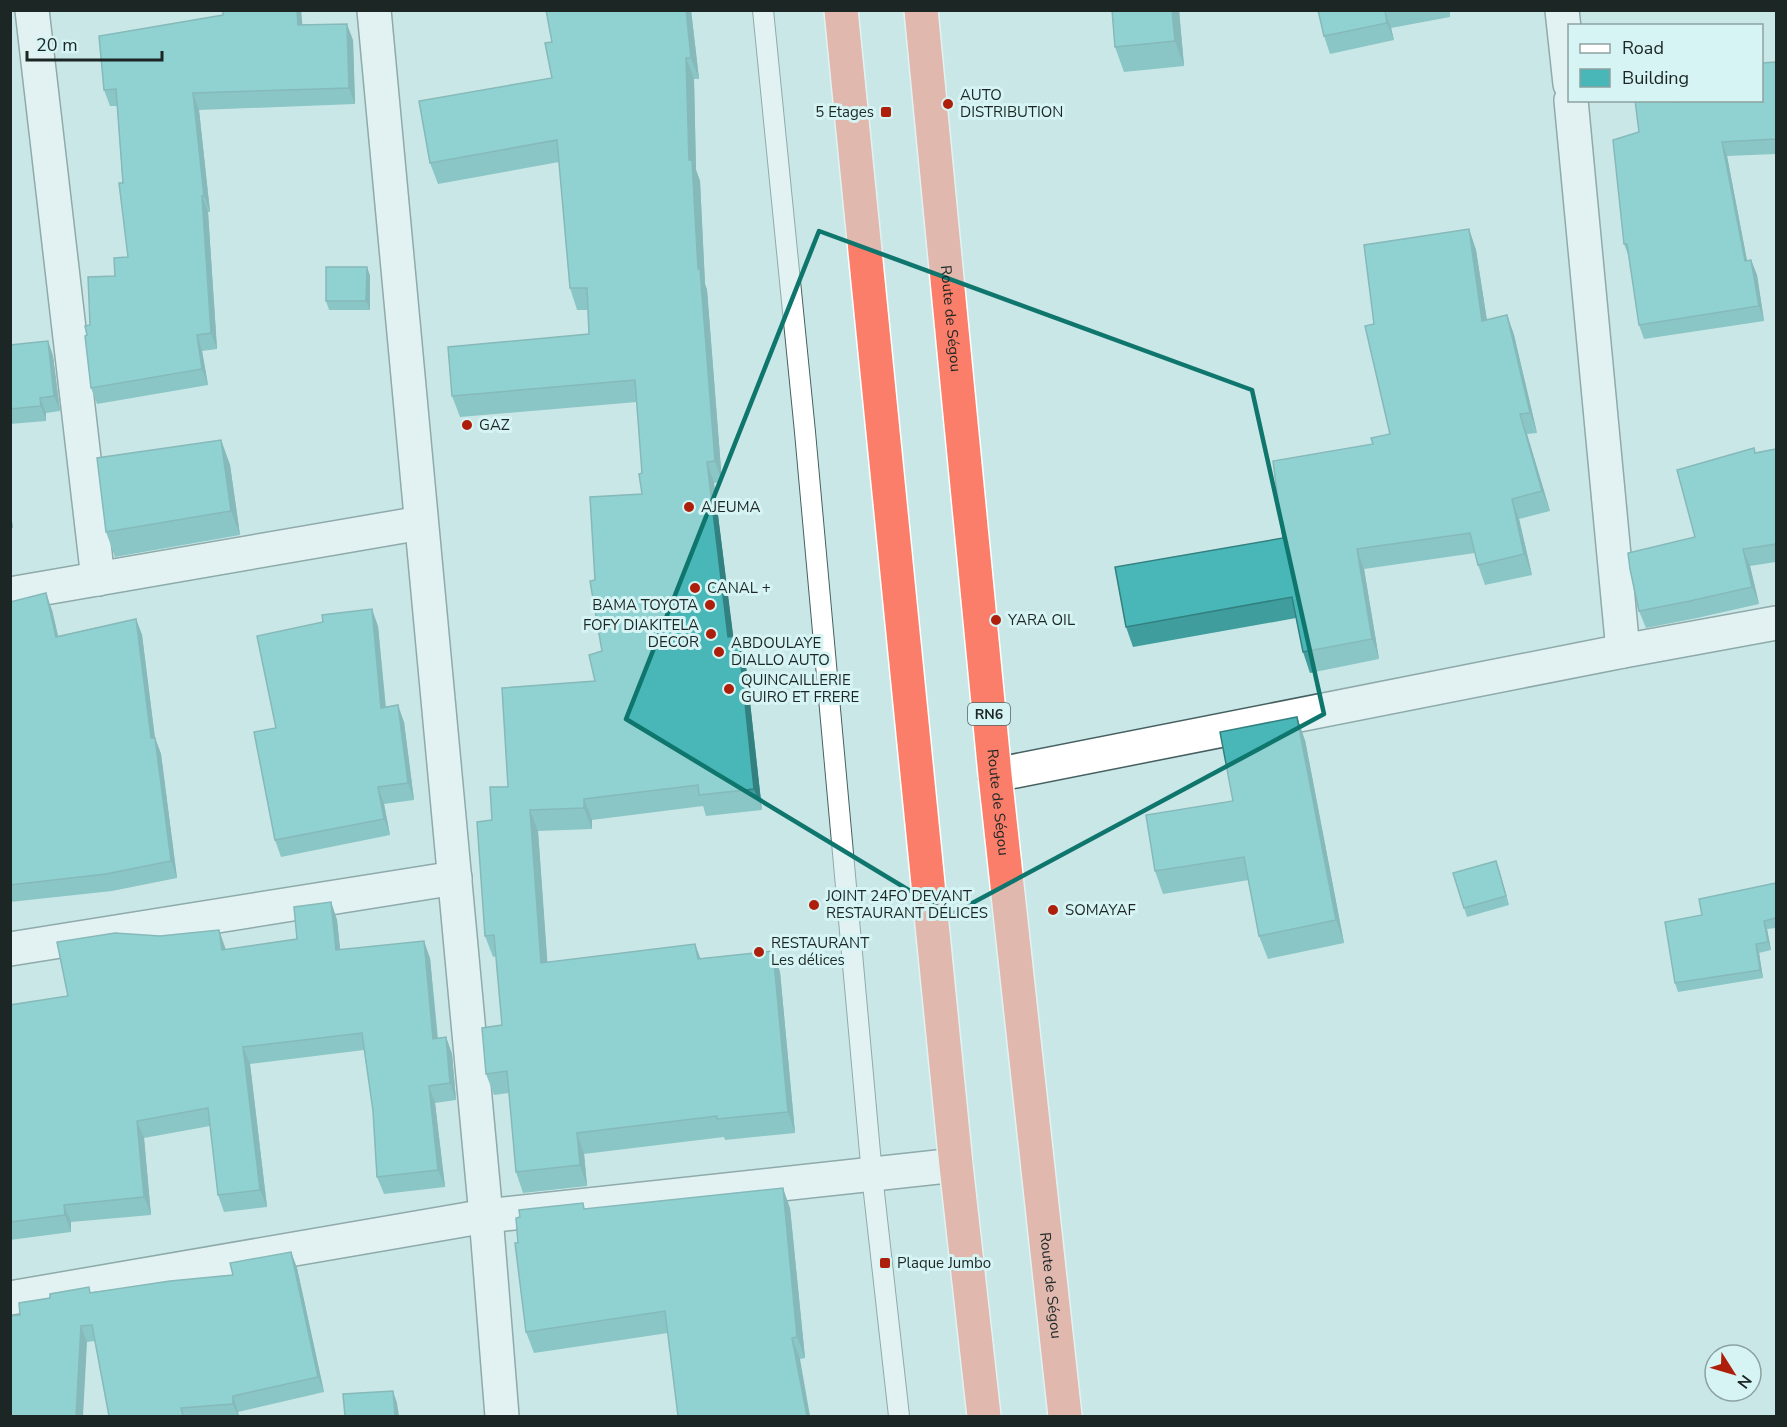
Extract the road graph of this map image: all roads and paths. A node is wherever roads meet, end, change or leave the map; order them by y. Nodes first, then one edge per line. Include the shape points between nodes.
1 (32, 10) edge
2 (374, 10) edge
3 (763, 10) edge
4 (841, 10) edge
5 (921, 10) edge
6 (1563, 10) edge
7 (1568, 72) edge
8 (1571, 102) edge
9 (421, 523) junction
10 (98, 579) junction
11 (10, 594) edge
12 (1776, 623) edge
13 (1623, 651) junction
14 (995, 776) junction
15 (455, 878) junction
16 (10, 949) edge
17 (956, 1166) junction
18 (872, 1175) junction
19 (486, 1215) junction
20 (10, 1298) edge
21 (502, 1416) edge
22 (899, 1416) edge
23 (984, 1416) edge
24 (1065, 1416) edge

1 - 10 street
2 - 9 street
3 - 18 lane
4 - 17 highway
5 - 14 highway, Route de Ségou / RN6
6 - 7 street
8 - 13 street
9 - 10 street
9 - 15 street
10 - 11 street
12 - 13 street
13 - 14 street
14 - 24 highway, Route de Ségou / RN6
15 - 16 street
15 - 19 street
17 - 18 street
17 - 23 highway
18 - 19 street
18 - 22 lane
19 - 20 street
19 - 21 street

